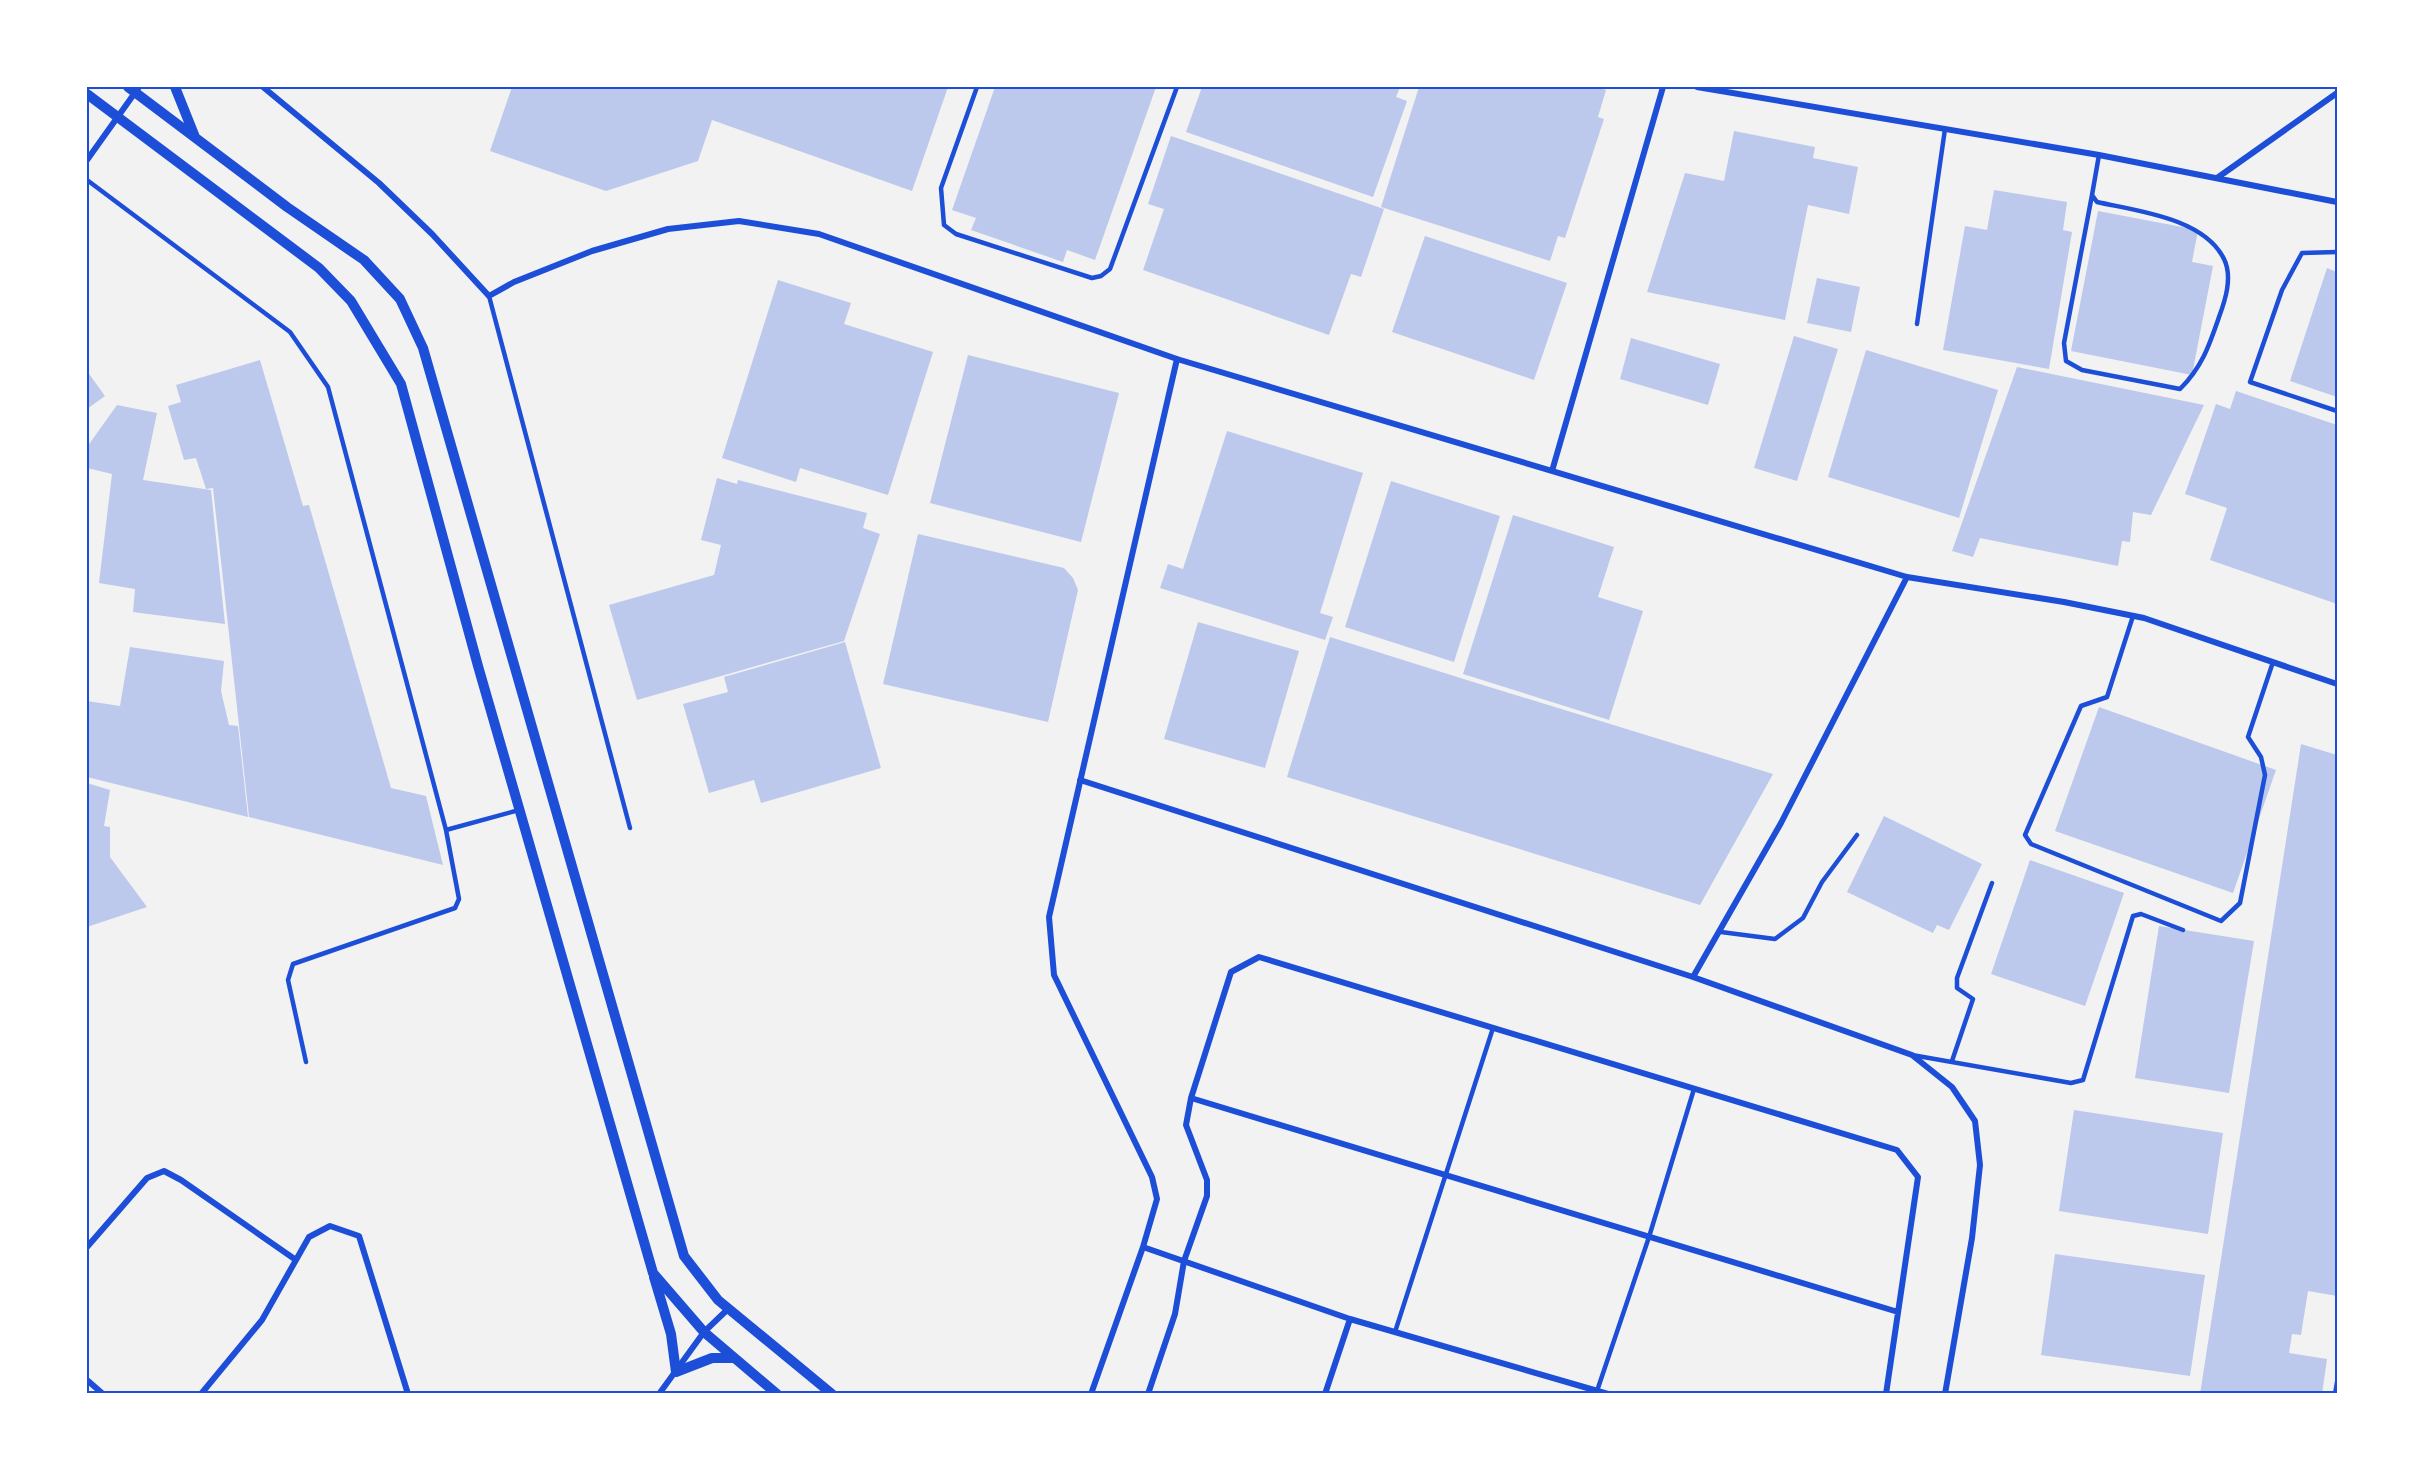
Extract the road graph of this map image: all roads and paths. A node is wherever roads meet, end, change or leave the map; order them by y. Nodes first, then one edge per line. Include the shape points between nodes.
1 (175, 87) edge
2 (263, 87) edge
3 (977, 87) edge
4 (1177, 87) edge
5 (1663, 87) edge
6 (1697, 87) edge
7 (134, 89) edge
8 (2337, 93) edge
9 (87, 94) edge
10 (116, 117) junction
11 (1945, 129) junction
12 (196, 138) junction
13 (2099, 155) junction
14 (87, 160) edge
15 (2217, 178) junction
16 (87, 180) edge
17 (2092, 195) junction
18 (2337, 202) edge
19 (2337, 252) edge
20 (489, 296) junction
21 (1917, 324) dead end
22 (1177, 359) junction
23 (2337, 411) edge
24 (1552, 471) junction
25 (1907, 577) junction
26 (2133, 616) junction
27 (2273, 662) junction
28 (2337, 684) edge
29 (1080, 780) junction
30 (520, 810) junction
31 (630, 828) dead end
32 (446, 830) junction
33 (1857, 835) dead end
34 (1992, 883) dead end
35 (2183, 930) dead end
36 (1721, 932) junction
37 (1693, 977) junction
38 (1492, 1028) junction
39 (1912, 1055) junction
40 (306, 1062) dead end
41 (1952, 1062) junction
42 (1694, 1089) junction
43 (1191, 1098) junction
44 (1445, 1176) junction
45 (1649, 1237) junction
46 (87, 1247) edge
47 (1143, 1247) junction
48 (296, 1260) junction
49 (1184, 1261) junction
50 (653, 1273) junction
51 (728, 1309) junction
52 (1898, 1312) junction
53 (1350, 1319) junction
54 (704, 1332) junction
55 (1395, 1332) junction
56 (734, 1358) junction
57 (676, 1372) junction
58 (87, 1380) edge
59 (2337, 1382) edge
60 (1597, 1392) edge
61 (103, 1394) edge
62 (201, 1394) edge
63 (408, 1394) edge
64 (659, 1394) edge
65 (777, 1394) edge
66 (832, 1394) edge
67 (1091, 1394) edge
68 (1148, 1394) edge
69 (1325, 1394) edge
70 (1608, 1394) edge
71 (1886, 1394) edge
72 (1945, 1394) edge
73 (2335, 1394) edge

1 - 12 street
2 - 20 street via 379,183
3 - 4 lane via 941,188 944,225 956,234 1092,278 1110,269
5 - 24 street
6 - 11 street
7 - 10 street
7 - 12 street
8 - 15 street
9 - 10 street
10 - 14 street
10 - 30 street via 320,268 351,301 375,337 401,384
11 - 13 street
11 - 21 lane
12 - 51 street via 364,260 400,299 423,348 684,1256
13 - 15 street
13 - 17 lane
15 - 18 street
16 - 32 lane via 290,332 328,387
17 - 17 lane via 2097,202 2170,217 2206,238 2225,260 2228,293 2196,373 2180,389 2082,370 2066,361 2064,343
19 - 23 lane via 2302,253 2282,290 2250,382
20 - 22 street via 592,251 668,229 739,221 819,234
20 - 31 lane
22 - 24 street
22 - 29 street
24 - 25 street
25 - 26 street
25 - 36 street via 1781,824
26 - 27 street
26 - 27 lane via 2107,697 2080,706 2025,835 2031,844 2221,921 2240,903 2265,775 2261,757 2248,737
27 - 28 street
29 - 37 street
29 - 47 street via 1049,917 1054,975 1152,1177 1157,1199
30 - 32 lane
30 - 50 street
32 - 40 lane via 459,899 455,908 299,960 290,969 288,980
33 - 36 lane via 1822,882 1803,918 1775,939
34 - 41 lane via 1957,978 1957,988 1973,999
35 - 41 lane via 2141,914 2133,916 2084,1080 2071,1083
36 - 37 street
37 - 39 street
38 - 42 street
38 - 43 street via 1259,957 1231,972
38 - 44 lane
39 - 41 lane
39 - 72 street via 1952,1087 1975,1121 1980,1165 1972,1238
42 - 45 lane
42 - 52 street via 1896,1150 1918,1177
43 - 44 street
43 - 49 street via 1186,1125 1207,1180 1207,1196
44 - 45 street
44 - 55 lane
45 - 52 street
45 - 60 lane
46 - 48 street via 147,1178 164,1172 181,1179
47 - 49 street
47 - 67 street
48 - 62 street via 262,1320
48 - 63 street via 309,1237 330,1226 359,1236
49 - 53 street
49 - 68 street via 1175,1314
50 - 54 street
50 - 57 street via 671,1334
51 - 54 street
51 - 66 street
52 - 71 street
53 - 55 street
53 - 69 street
54 - 56 street
54 - 57 street
55 - 60 street
56 - 57 street via 712,1358
56 - 65 street
57 - 64 street
58 - 61 street
59 - 73 lane
60 - 70 street

